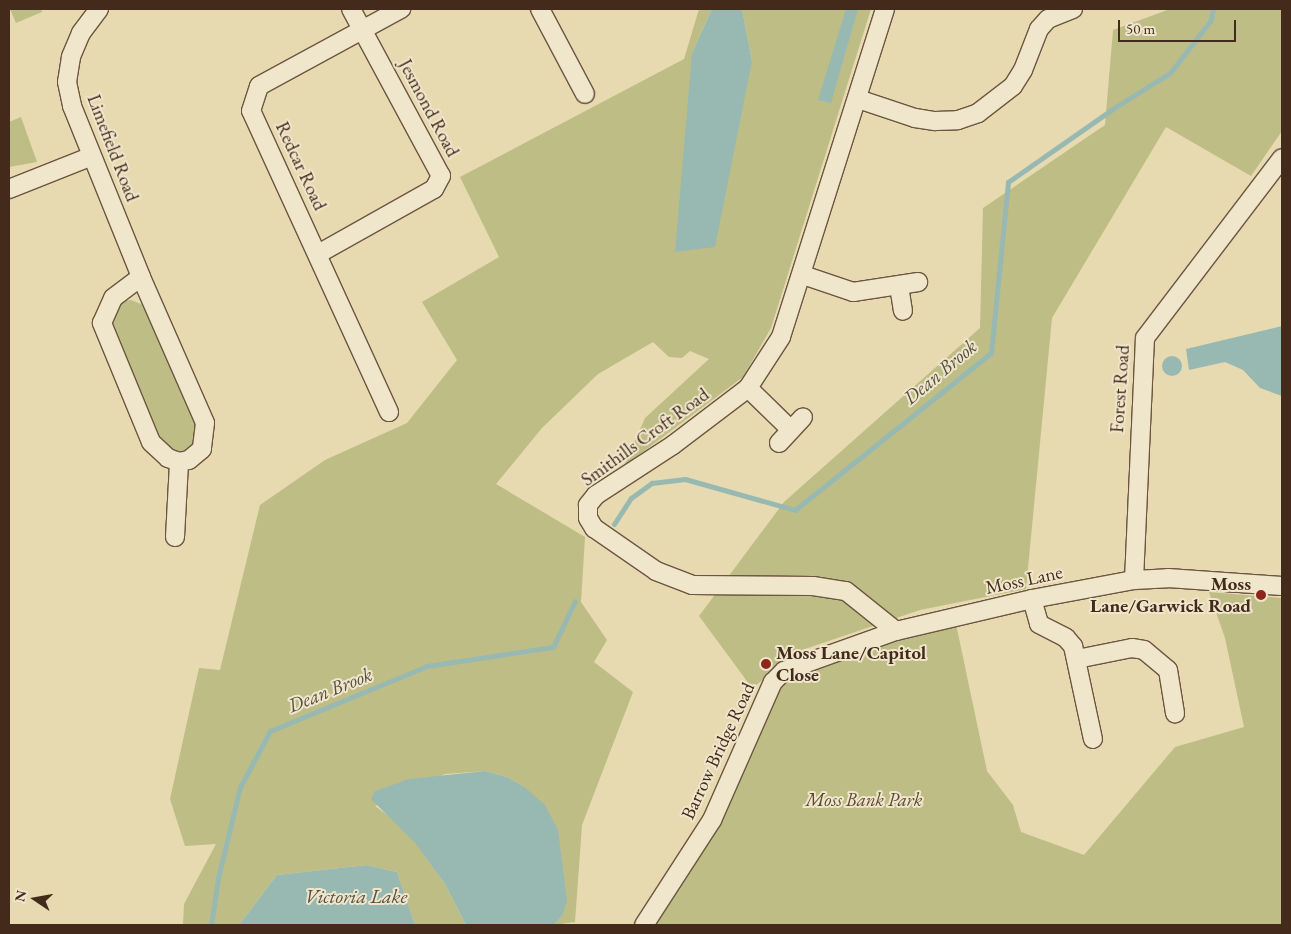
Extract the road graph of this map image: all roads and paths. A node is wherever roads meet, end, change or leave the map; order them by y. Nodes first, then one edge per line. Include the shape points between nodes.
1 (99, 9) edge
2 (351, 9) edge
3 (401, 9) edge
4 (540, 9) edge
5 (885, 9) edge
6 (1072, 9) edge
7 (362, 29) junction
8 (585, 94) dead end
9 (858, 99) junction
10 (92, 156) junction
11 (1282, 158) edge
12 (9, 190) edge
13 (318, 254) junction
14 (803, 275) junction
15 (141, 277) junction
16 (918, 282) dead end
17 (899, 286) junction
18 (903, 311) dead end
19 (748, 388) junction
20 (389, 412) dead end
21 (791, 430) dead end
22 (179, 462) junction
23 (174, 537) dead end
24 (1134, 580) junction
25 (1282, 586) edge
26 (1032, 599) junction
27 (896, 631) junction
28 (1077, 659) junction
29 (1175, 713) dead end
30 (1093, 739) dead end
31 (644, 925) edge

1 - 10 street, Limefield Road via 81,33 71,57 67,82 72,106
2 - 7 street, Jesmond Road
3 - 7 street, Redcar Road
4 - 8 street
5 - 9 street, Smithills Croft Road
6 - 9 street via 1048,19 1039,29 1013,86 978,113 958,120 935,121 914,118
7 - 13 street, Redcar Road via 259,86 252,102 252,111
7 - 13 street, Jesmond Road via 441,176 434,190
9 - 14 street, Smithills Croft Road
10 - 12 street
10 - 15 street, Limefield Road
11 - 24 street, Forest Road via 1145,338
13 - 20 street, Redcar Road
14 - 17 street via 853,292
14 - 19 street, Smithills Croft Road via 780,336
15 - 22 street, Limefield Road via 205,423 202,449 196,456
15 - 22 street via 113,298 102,323 151,442 158,452
16 - 17 street
17 - 18 street
19 - 21 street
19 - 27 street, Smithills Croft Road via 673,445 596,495 588,505 588,518 594,528 656,571 692,586 813,586 846,591
22 - 23 street
24 - 25 street, Moss Lane via 1168,578
24 - 26 street, Moss Lane
26 - 27 street, Moss Lane
26 - 28 street via 1039,624 1066,638
27 - 31 street, Barrow Bridge Road via 784,671 773,682 712,820
28 - 29 street via 1132,648 1144,650 1168,670
28 - 30 street

